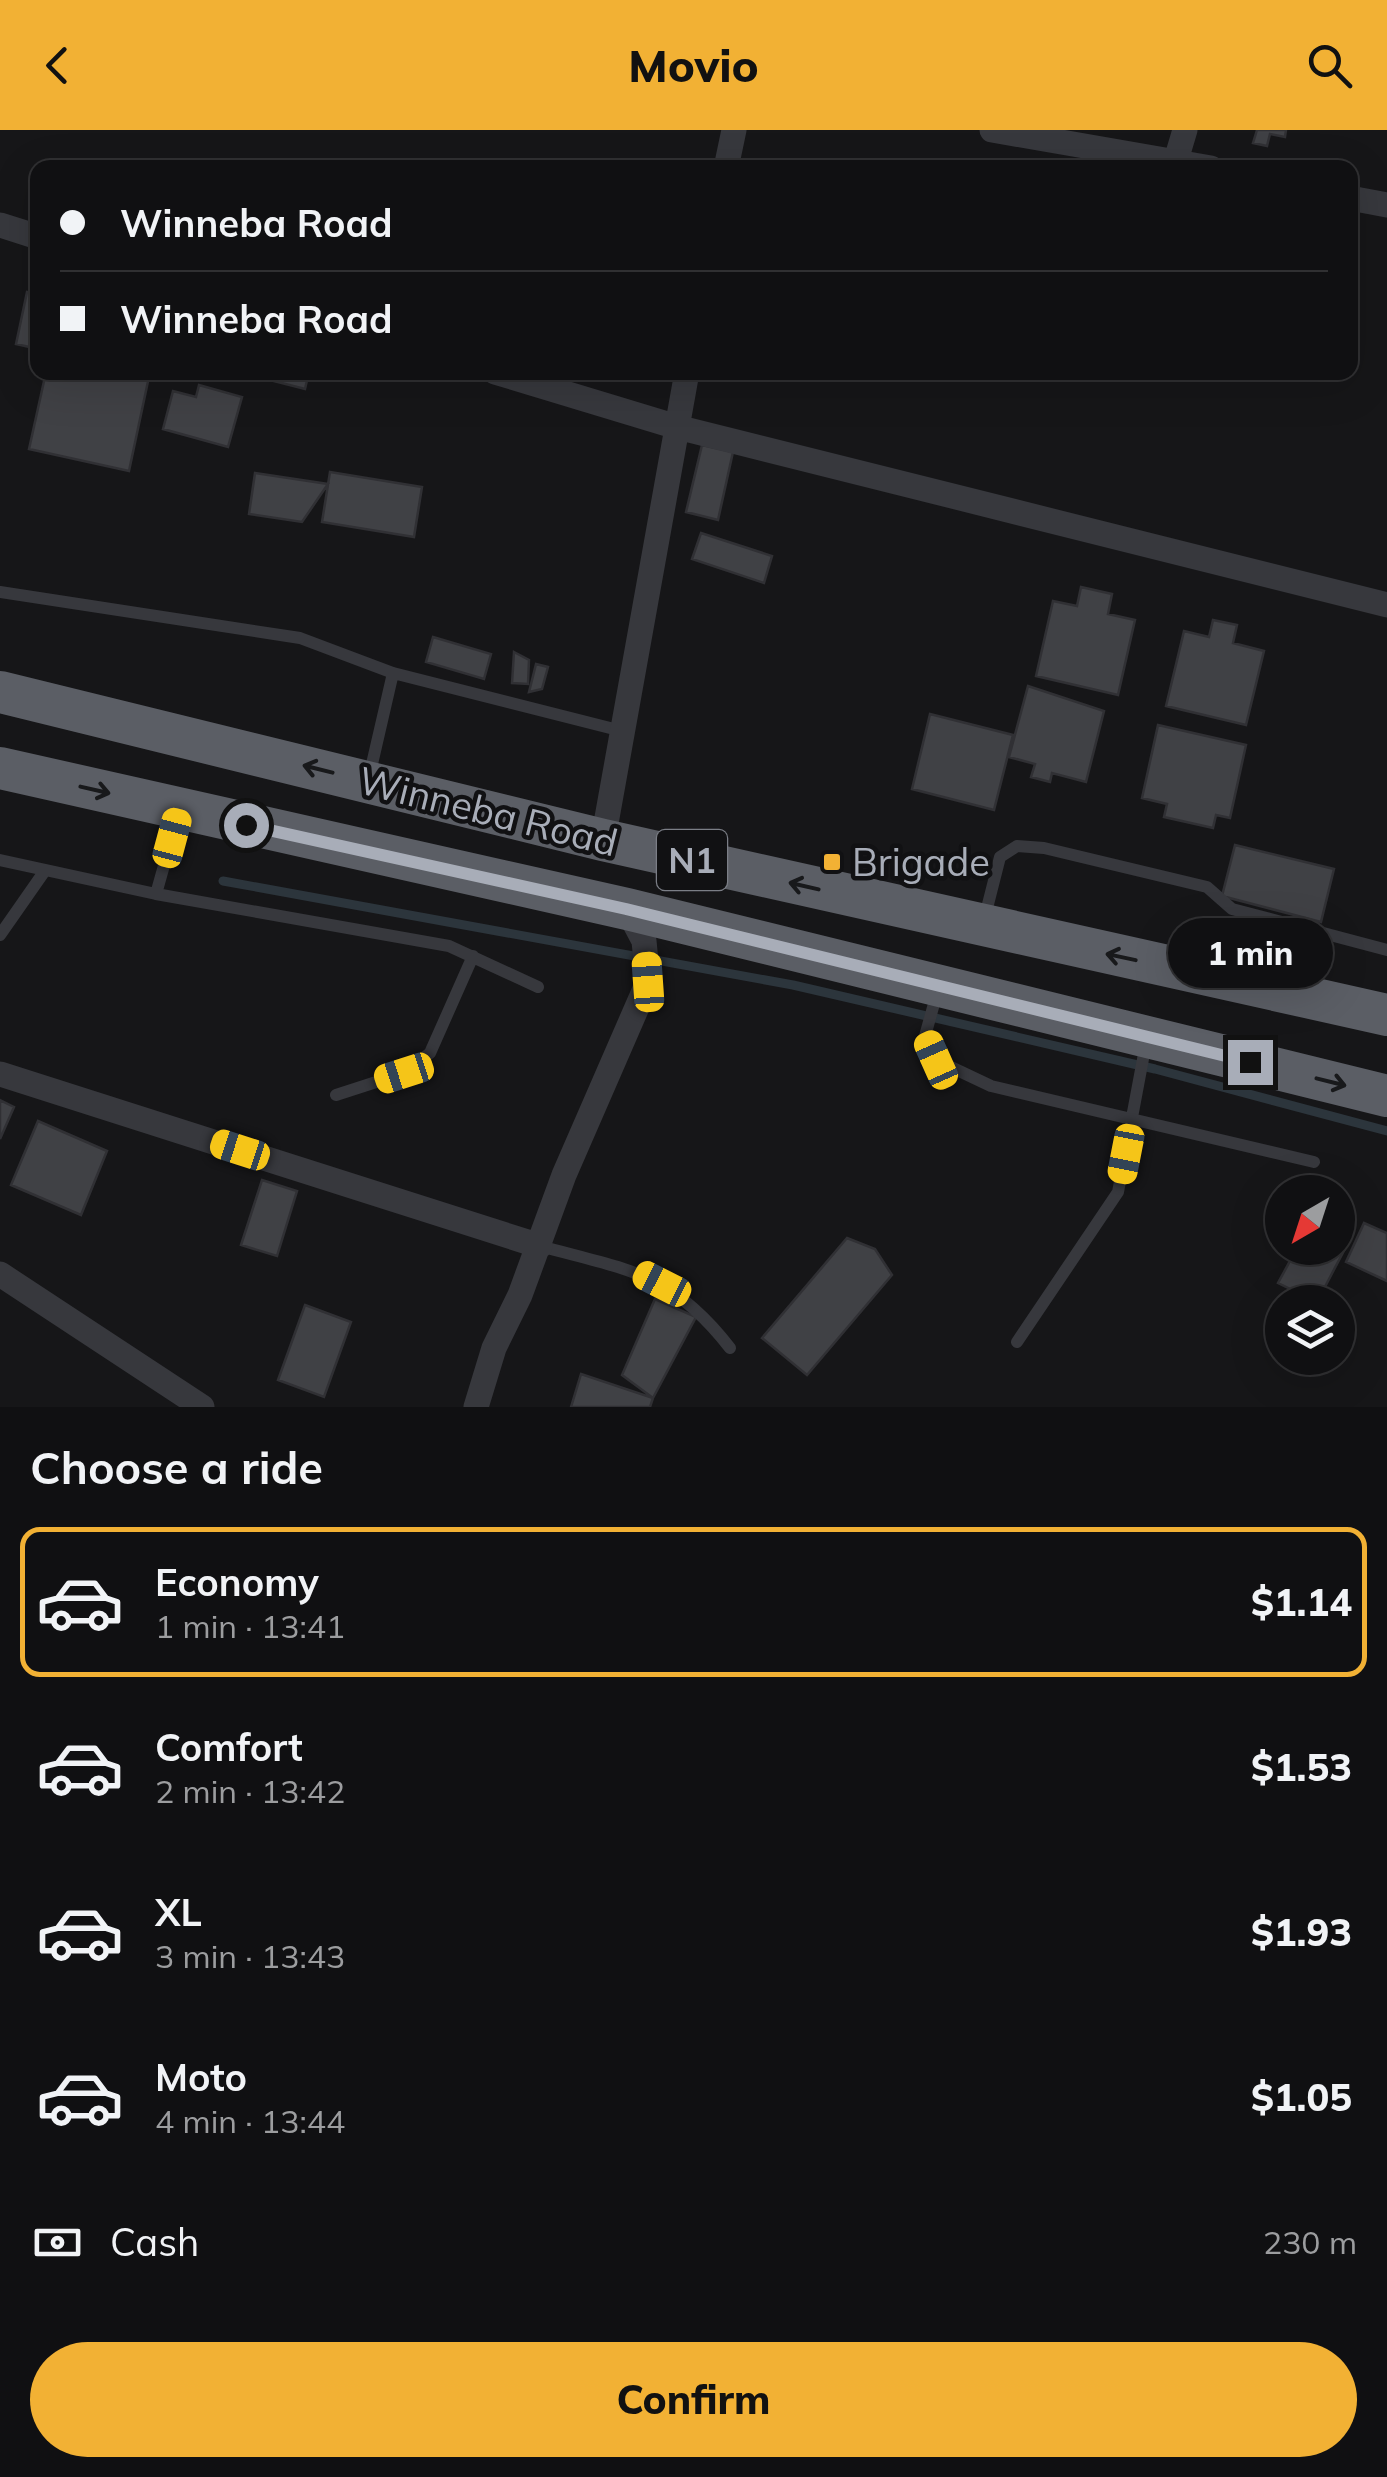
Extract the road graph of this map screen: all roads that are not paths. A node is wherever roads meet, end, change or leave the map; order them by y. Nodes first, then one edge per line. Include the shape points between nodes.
1 (734, 130) edge
2 (992, 130) edge
3 (1185, 130) edge
4 (728, 160) edge
5 (1176, 160) joint
6 (1358, 200) edge
7 (1387, 206) edge
8 (0, 226) edge
9 (30, 234) edge
10 (521, 380) edge
11 (686, 380) edge
12 (677, 427) junction
13 (0, 592) edge
14 (1387, 606) edge
15 (394, 673) junction
16 (0, 692) edge
17 (622, 730) junction
18 (0, 768) edge
19 (368, 781) junction
20 (179, 810) junction
21 (602, 840) junction
22 (0, 860) edge
23 (44, 872) junction
24 (156, 894) junction
25 (626, 909) junction
26 (983, 928) junction
27 (0, 935) edge
28 (1387, 950) edge
29 (473, 956) junction
30 (938, 985) junction
31 (538, 987) dead end
32 (1387, 1015) edge
33 (1147, 1037) junction
34 (0, 1074) edge
35 (336, 1094) dead end
36 (1387, 1096) edge
37 (1133, 1116) junction
38 (1314, 1162) dead end
39 (540, 1246) junction
40 (0, 1274) edge
41 (1017, 1342) dead end
42 (730, 1348) dead end
43 (202, 1407) edge
44 (476, 1407) edge

1 - 4 street
2 - 5 street
3 - 5 street
6 - 7 street
8 - 9 street
10 - 12 street
11 - 12 street
12 - 14 street
12 - 17 street
13 - 15 lane via 300,638
15 - 17 lane
15 - 19 lane
19 -> 16 highway, Winneba Road / N1
17 - 21 street
18 -> 20 highway, Winneba Road / N1
19 - 21 highway, Winneba Road / N1
20 - 24 lane
20 - 25 highway, Winneba Road / N1
26 -> 21 highway, Winneba Road / N1
22 - 23 lane
23 - 24 lane
23 - 27 lane
24 - 29 lane via 430,941
25 - 30 highway, Winneba Road / N1
25 - 39 street via 644,941 648,982
26 - 28 lane via 1000,857 1017,846 1207,887 1232,909
32 -> 26 highway, Winneba Road / N1
29 - 31 lane
29 - 35 lane via 430,1053 418,1065
30 - 33 highway, Winneba Road / N1
30 - 37 lane via 926,1036 936,1060 991,1086
33 -> 36 highway, Winneba Road / N1
33 - 37 lane
34 - 39 street
37 - 38 lane
37 - 41 lane via 1118,1192
39 - 42 lane via 642,1274 682,1294
39 - 44 street via 494,1348
40 - 43 street

